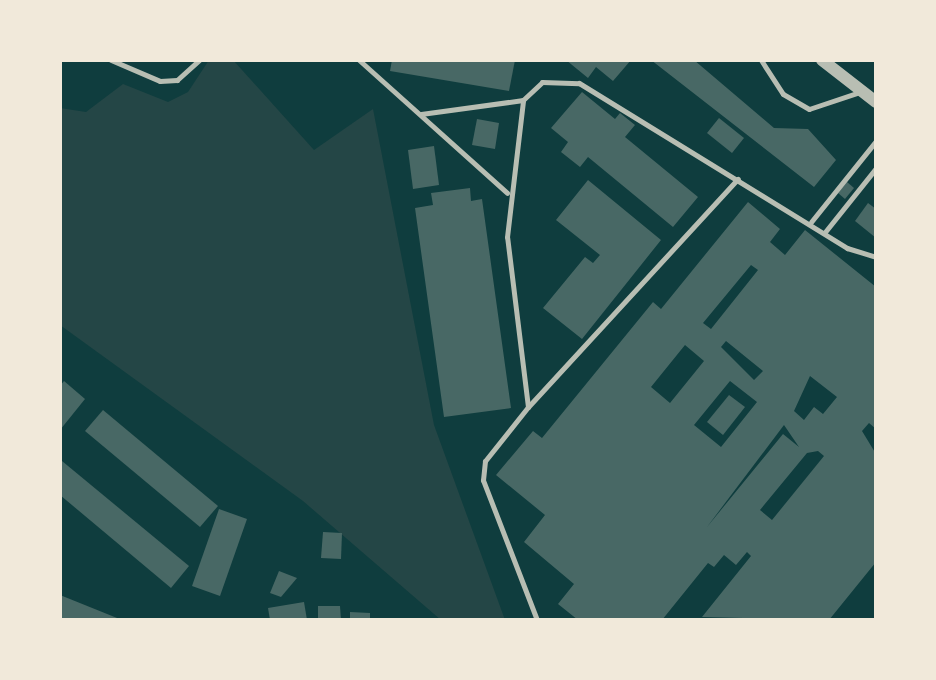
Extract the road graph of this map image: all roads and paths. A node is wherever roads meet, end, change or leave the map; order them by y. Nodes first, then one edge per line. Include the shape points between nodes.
1 (111, 60) edge
2 (199, 60) edge
3 (359, 60) edge
4 (761, 60) edge
5 (822, 60) edge
6 (860, 91) junction
7 (523, 100) junction
8 (876, 102) edge
9 (420, 114) junction
10 (876, 141) edge
11 (876, 168) edge
12 (738, 179) junction
13 (508, 194) junction
14 (811, 222) junction
15 (825, 232) junction
16 (876, 257) edge
17 (528, 407) junction
18 (537, 620) edge

1 - 2 lane via 160,81 177,80
3 - 9 lane
4 - 6 lane via 783,94 809,109
5 - 6 street
6 - 8 street
7 - 9 lane
7 - 12 lane via 542,82 579,83
7 - 13 lane
9 - 13 lane
10 - 14 lane
11 - 15 lane
12 - 14 lane
12 - 17 lane
13 - 17 lane
14 - 15 lane
15 - 16 lane
17 - 18 lane via 485,461 483,480

